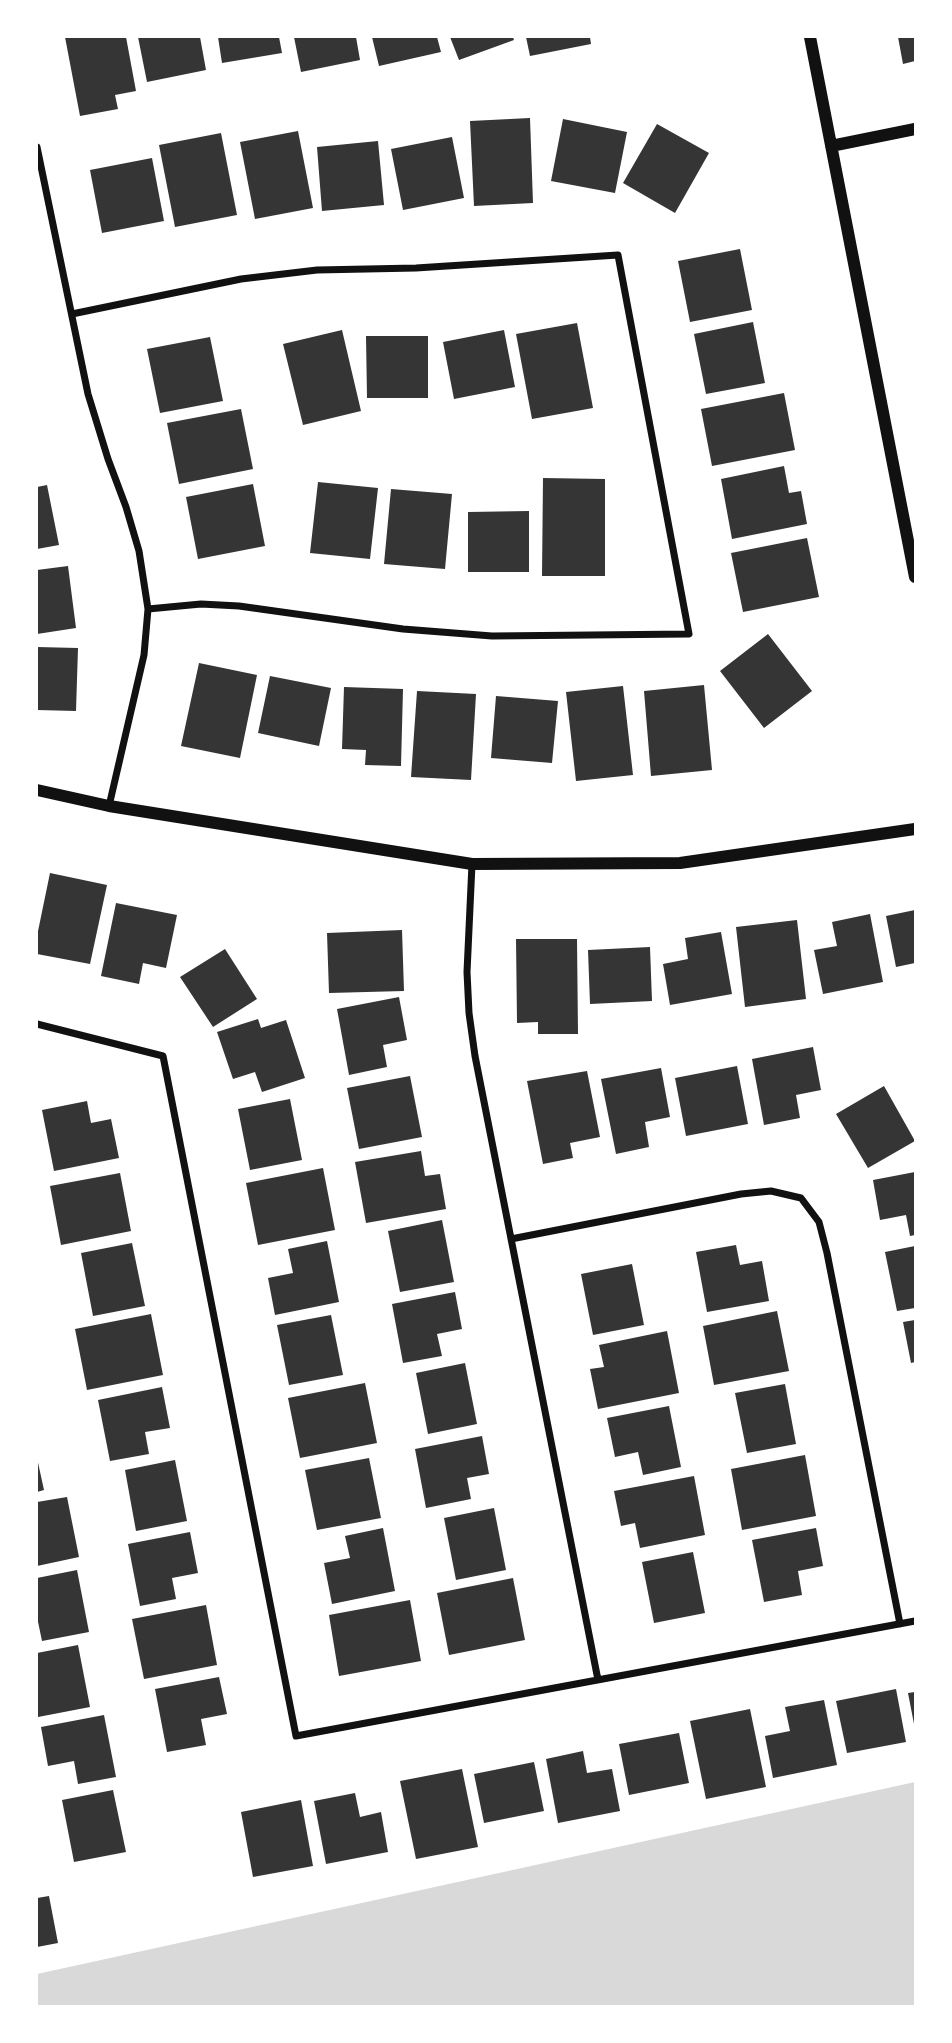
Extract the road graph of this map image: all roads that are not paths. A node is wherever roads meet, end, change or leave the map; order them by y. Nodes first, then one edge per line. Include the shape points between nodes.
1 (810, 37) edge
2 (915, 129) edge
3 (831, 146) junction
4 (37, 147) edge
5 (72, 314) junction
6 (915, 577) edge
7 (148, 608) junction
8 (37, 790) edge
9 (109, 806) junction
10 (915, 829) edge
11 (472, 863) junction
12 (37, 1024) edge
13 (511, 1239) junction
14 (915, 1621) edge
15 (900, 1624) junction
16 (598, 1680) junction

1 - 3 street
2 - 3 street
3 - 6 street
4 - 5 street
5 - 7 street via 88,394 139,551
5 - 7 street via 241,279 317,270 618,255 689,634 492,636 403,629 239,606
7 - 9 street via 144,656
8 - 9 street
9 - 11 street
10 - 11 street via 680,863
11 - 13 street via 469,1013
12 - 16 street via 163,1056 296,1736
13 - 15 street via 741,1194 771,1192 801,1198 819,1222 827,1253
13 - 16 street
14 - 15 street
15 - 16 street

